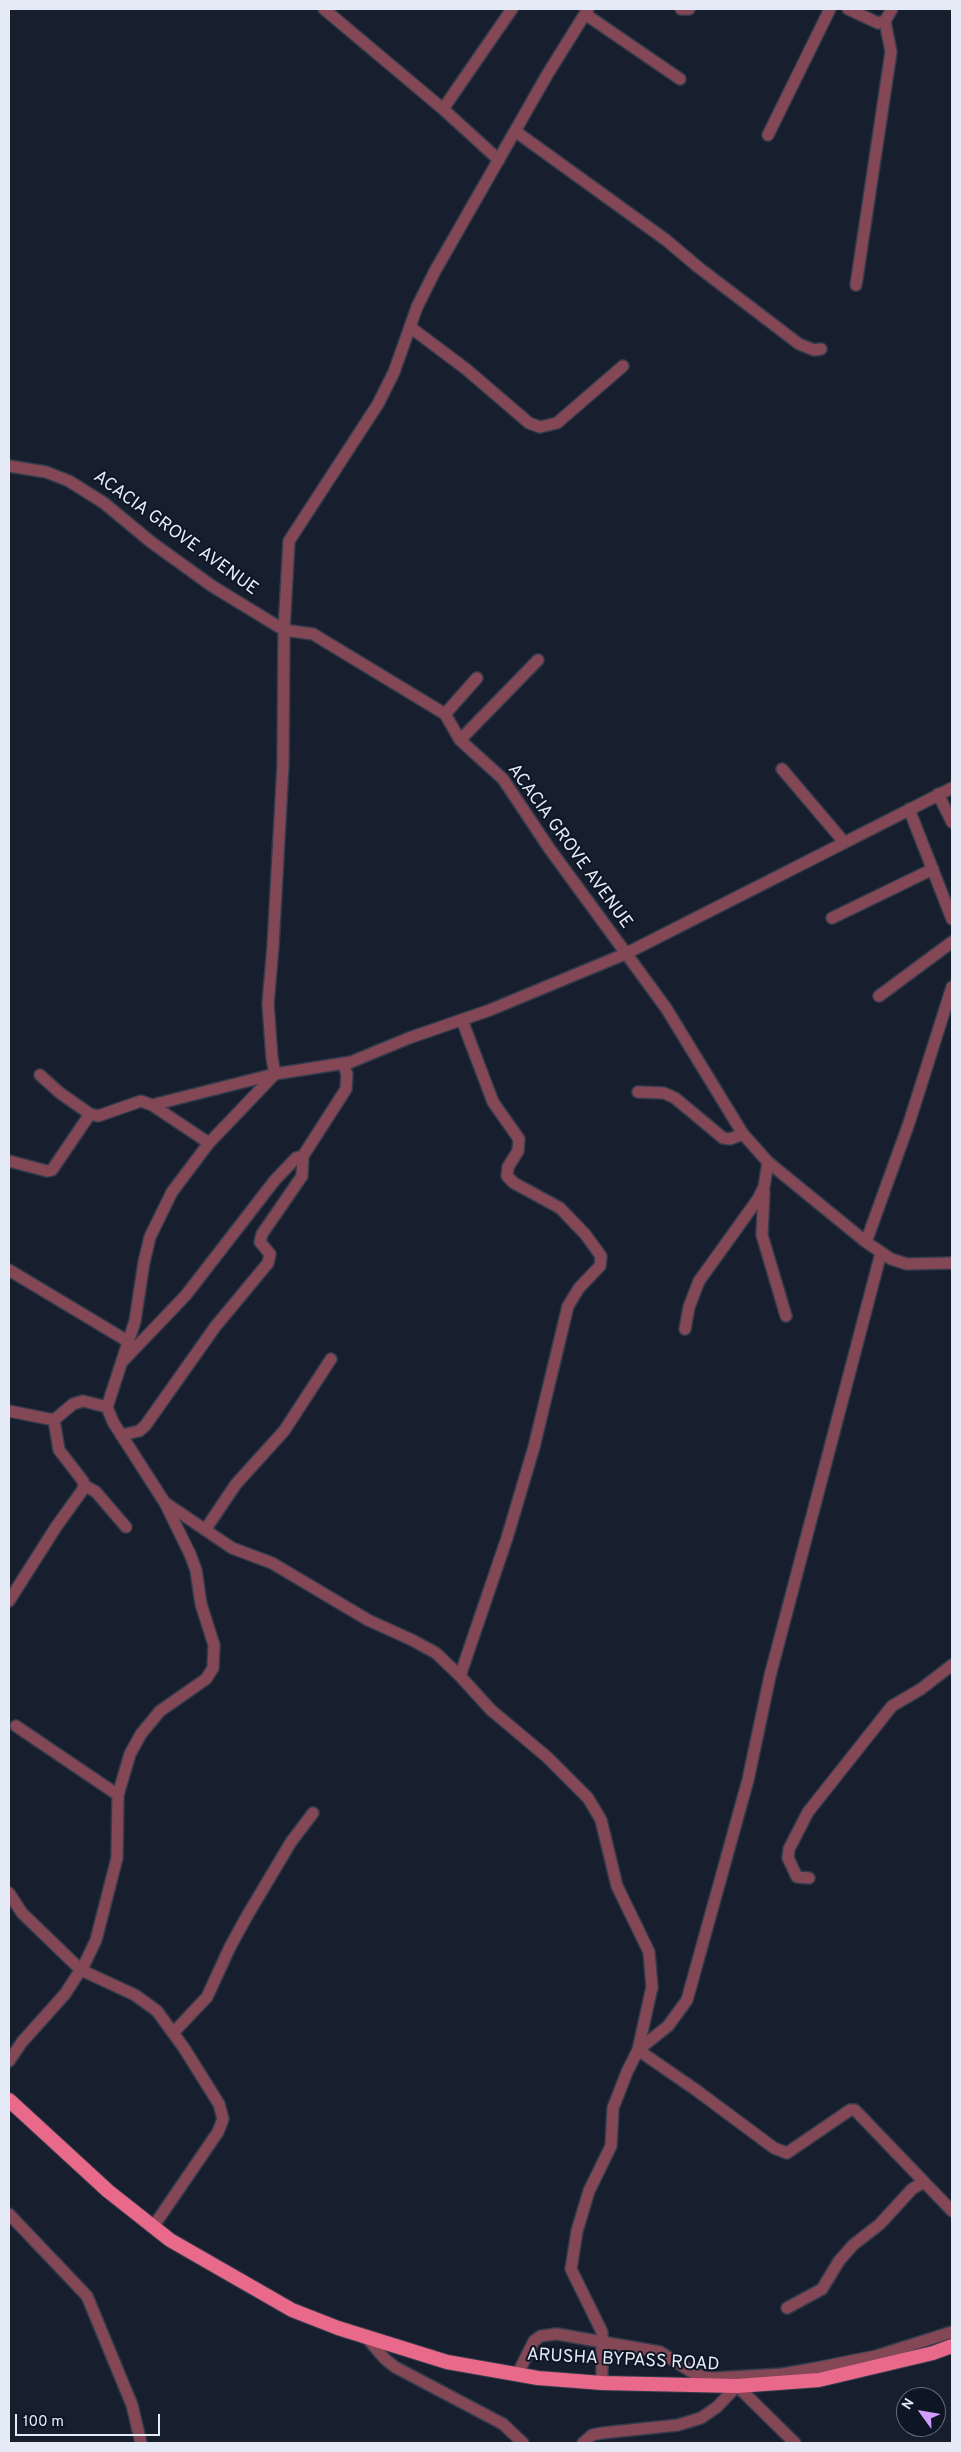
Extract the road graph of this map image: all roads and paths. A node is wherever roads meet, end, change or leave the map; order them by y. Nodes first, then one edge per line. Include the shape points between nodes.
1 (324, 9) edge
2 (512, 9) edge
3 (681, 9) edge
4 (689, 9) edge
5 (830, 9) edge
6 (848, 9) edge
7 (892, 9) edge
8 (587, 11) edge
9 (885, 21) junction
10 (680, 79) dead end
11 (443, 109) junction
12 (515, 131) junction
13 (768, 135) dead end
14 (499, 160) junction
15 (856, 285) dead end
16 (410, 327) junction
17 (822, 349) dead end
18 (623, 366) dead end
19 (9, 466) edge
20 (284, 630) junction
21 (538, 660) dead end
22 (477, 678) dead end
23 (445, 714) junction
24 (460, 740) junction
25 (782, 769) dead end
26 (952, 788) edge
27 (938, 794) junction
28 (909, 809) junction
29 (952, 822) edge
30 (844, 842) junction
31 (933, 869) junction
32 (832, 918) dead end
33 (952, 919) edge
34 (952, 942) edge
35 (625, 954) junction
36 (952, 987) edge
37 (879, 996) dead end
38 (462, 1020) junction
39 (344, 1064) junction
40 (276, 1074) junction
41 (40, 1075) dead end
42 (638, 1092) dead end
43 (152, 1105) junction
44 (90, 1114) junction
45 (743, 1134) junction
46 (209, 1143) junction
47 (303, 1156) junction
48 (9, 1161) edge
49 (768, 1162) junction
50 (764, 1188) junction
51 (866, 1242) junction
52 (881, 1253) junction
53 (952, 1263) edge
54 (9, 1270) edge
55 (786, 1316) dead end
56 (685, 1330) dead end
57 (130, 1342) junction
58 (331, 1359) dead end
59 (122, 1362) junction
60 (107, 1408) junction
61 (9, 1411) edge
62 (54, 1420) junction
63 (121, 1435) junction
64 (84, 1484) junction
65 (165, 1504) junction
66 (126, 1527) dead end
67 (205, 1530) junction
68 (9, 1601) edge
69 (952, 1665) edge
70 (460, 1676) junction
71 (16, 1726) dead end
72 (118, 1795) junction
73 (313, 1813) dead end
74 (809, 1878) dead end
75 (9, 1892) edge
76 (12, 1909) edge
77 (81, 1970) junction
78 (173, 2033) junction
79 (638, 2050) junction
80 (9, 2061) edge
81 (9, 2100) edge
82 (924, 2182) junction
83 (952, 2211) edge
84 (9, 2214) edge
85 (152, 2227) junction
86 (787, 2308) dead end
87 (952, 2332) edge
88 (366, 2337) junction
89 (603, 2342) junction
90 (952, 2346) edge
91 (516, 2375) junction
92 (602, 2383) junction
93 (737, 2386) junction
94 (141, 2443) edge
95 (523, 2443) edge
96 (583, 2443) edge
97 (795, 2443) edge

1 - 11 street
2 - 11 street
3 - 4 street
5 - 13 street
6 - 9 street via 878,24
7 - 9 street
8 - 10 street
8 - 12 street
9 - 15 street via 891,52
11 - 14 street
12 - 14 street
12 - 17 street via 666,240 799,344 814,350
14 - 16 street via 435,271
16 - 18 street via 529,423 540,427 558,423
16 - 20 street via 378,404 289,541
19 - 20 street, ACACIA GROVE AVENUE via 46,472 69,481 104,503 212,586
20 - 23 street, ACACIA GROVE AVENUE via 312,634
20 - 40 street via 283,765 268,1004
21 - 24 street
22 - 23 street
23 - 24 street, ACACIA GROVE AVENUE
24 - 35 street, ACACIA GROVE AVENUE via 502,779
25 - 30 street
26 - 27 street
27 - 28 street
27 - 29 street
28 - 30 street
28 - 31 street
30 - 35 street
31 - 32 street
31 - 33 street
34 - 37 street
35 - 38 street
35 - 45 street, ACACIA GROVE AVENUE via 666,1008
36 - 51 street via 912,1114
38 - 39 street
38 - 70 street via 493,1102 519,1139 518,1152 508,1167 507,1176 568,1215 601,1256 601,1262 578,1288 568,1306 531,1456
39 - 40 street
39 - 47 street via 346,1089
40 - 43 street
40 - 46 street
41 - 44 street
42 - 45 street via 664,1093 675,1098 723,1138
43 - 44 street via 140,1101 98,1116
43 - 46 street
44 - 48 street via 52,1170
45 - 49 street, ACACIA GROVE AVENUE
46 - 57 street via 172,1192 150,1237
47 - 59 street via 296,1158 275,1180 186,1296
47 - 63 street via 302,1176 260,1242 270,1254 268,1263 215,1327 145,1426 139,1431
49 - 50 street
49 - 51 street, ACACIA GROVE AVENUE
50 - 55 street via 762,1234
50 - 56 street via 700,1281 689,1307
51 - 52 street, ACACIA GROVE AVENUE
52 - 53 street, ACACIA GROVE AVENUE via 907,1264
52 - 79 street via 770,1676 748,1780 687,2000 668,2026
54 - 57 street
57 - 59 street
58 - 67 street via 284,1431 236,1484
59 - 60 street
60 - 62 street via 83,1401 73,1404
60 - 63 street
61 - 62 street
62 - 64 street via 59,1450
63 - 65 street
64 - 66 street via 96,1492
64 - 68 street via 82,1493 56,1527
65 - 67 street
65 - 72 street via 180,1530 196,1570 201,1604 214,1645 213,1668 206,1679 152,1719 130,1754
67 - 70 street via 232,1548 272,1563 368,1620 421,1644 436,1653
69 - 74 street via 892,1706 808,1812 789,1849 788,1858 797,1877
70 - 79 street via 491,1710 571,1779 588,1798 600,1820 618,1886 649,1952 652,1987
71 - 72 street
72 - 77 street via 117,1858 102,1925
73 - 78 street via 291,1842 243,1924 207,1997
75 - 76 street
76 - 77 street
77 - 78 street via 147,2002
77 - 80 street
78 - 85 street via 219,2104 223,2119 218,2132
79 - 82 street via 774,2148 787,2153 850,2110 855,2110
79 - 89 street via 618,2091 613,2108 611,2146 582,2210 571,2261 574,2276 596,2316
81 - 85 main road, ARUSHA BYPASS ROAD
82 - 83 street
82 - 86 street via 912,2189 880,2224 854,2245 839,2261 822,2289
84 - 94 street via 87,2296 132,2405
85 - 88 main road, ARUSHA BYPASS ROAD via 292,2310
87 - 89 street via 876,2356 782,2374 739,2377 703,2377 660,2352
88 - 91 main road, ARUSHA BYPASS ROAD via 447,2362
88 - 95 street via 395,2366 503,2424
89 - 91 street via 557,2334 542,2336 534,2341
89 - 92 street
90 - 93 main road, ARUSHA BYPASS ROAD via 933,2354 819,2380
91 - 92 main road, ARUSHA BYPASS ROAD
92 - 93 main road, ARUSHA BYPASS ROAD
93 - 96 street via 717,2407 700,2418 678,2425 592,2435
93 - 97 street

